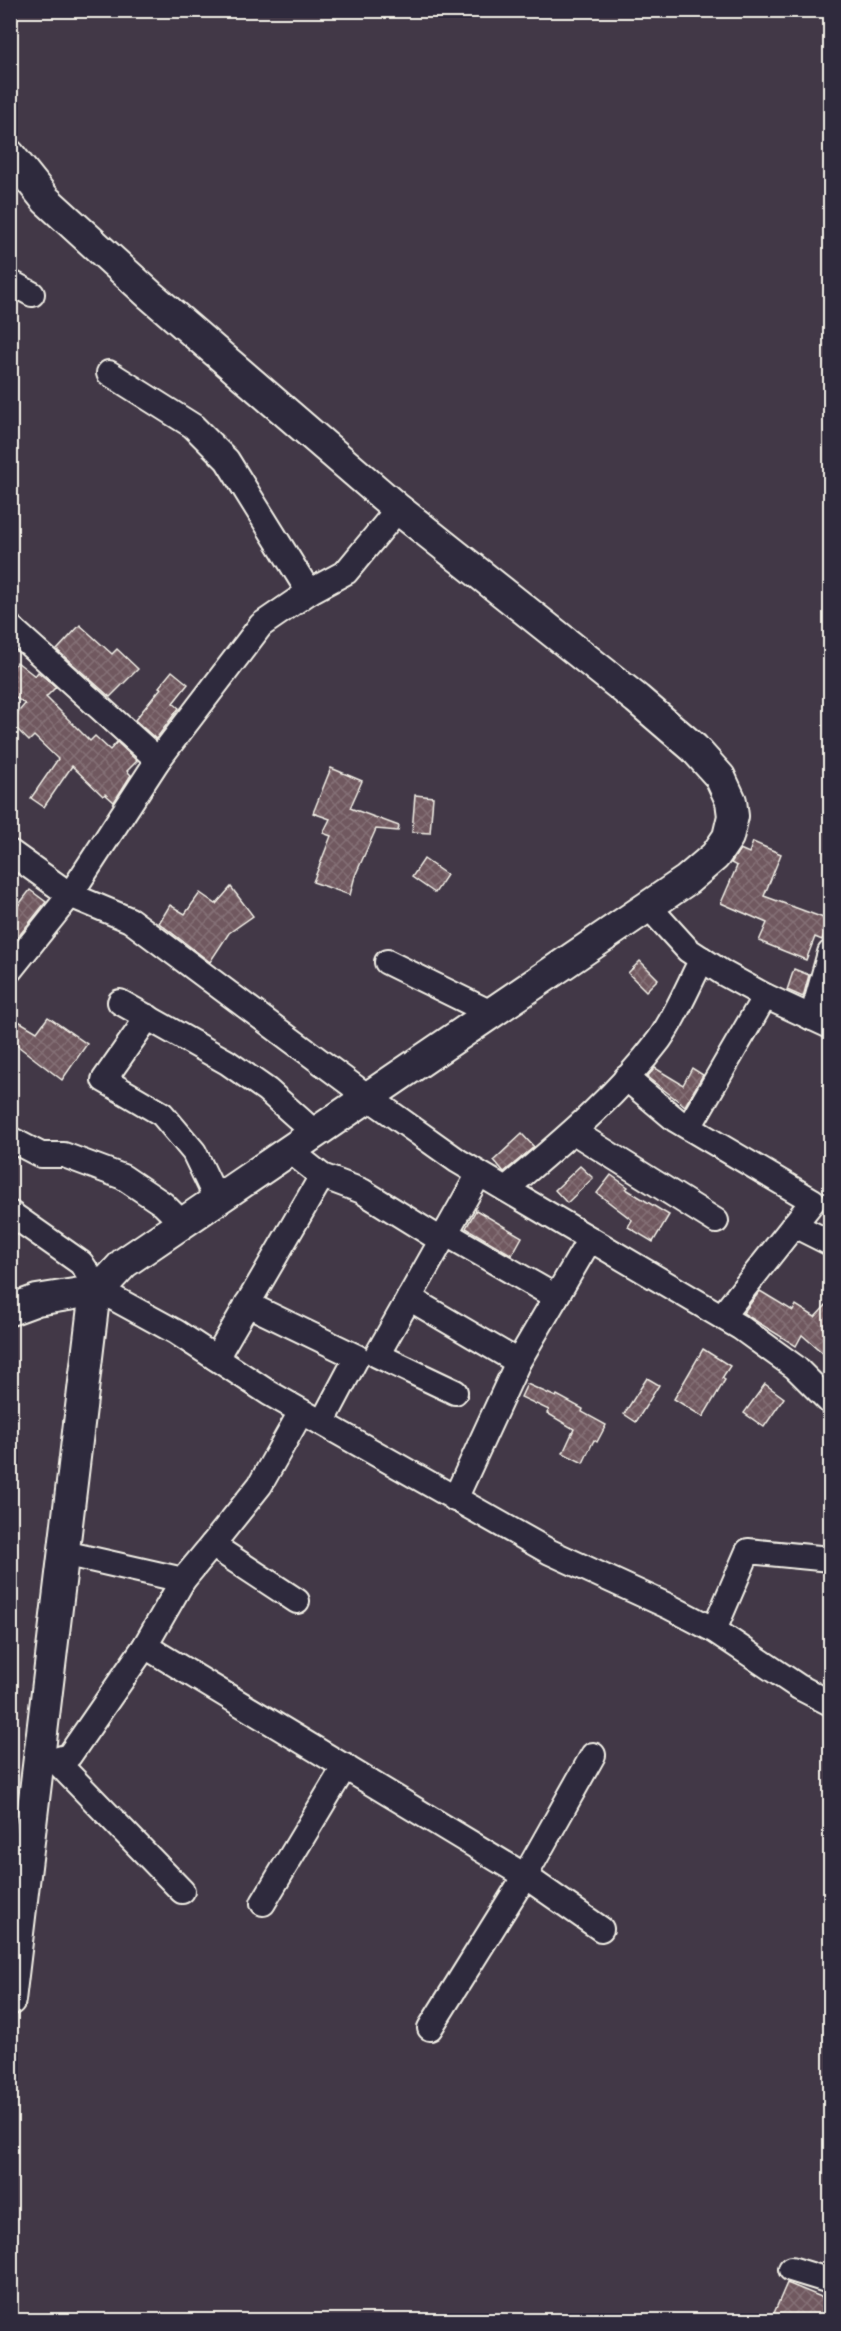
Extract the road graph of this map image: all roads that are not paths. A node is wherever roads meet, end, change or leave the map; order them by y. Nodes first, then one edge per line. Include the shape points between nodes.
1 (10, 155) edge
2 (10, 282) edge
3 (32, 294) dead end
4 (109, 373) dead end
5 (398, 509) junction
6 (309, 592) junction
7 (10, 627) edge
8 (158, 760) junction
9 (10, 852) edge
10 (10, 874) edge
11 (70, 895) junction
12 (649, 907) junction
13 (831, 953) edge
14 (702, 959) junction
15 (387, 962) dead end
16 (10, 970) edge
17 (765, 996) junction
18 (120, 1002) dead end
19 (823, 1010) edge
20 (491, 1014) junction
21 (148, 1017) junction
22 (626, 1078) junction
23 (368, 1097) junction
24 (689, 1127) junction
25 (574, 1132) junction
26 (315, 1133) junction
27 (10, 1139) edge
28 (289, 1150) junction
29 (479, 1174) junction
30 (322, 1176) junction
31 (506, 1190) junction
32 (217, 1200) junction
33 (10, 1213) edge
34 (716, 1221) dead end
35 (182, 1223) junction
36 (794, 1225) junction
37 (443, 1237) junction
38 (590, 1239) junction
39 (831, 1243) edge
40 (99, 1290) junction
41 (556, 1297) junction
42 (409, 1298) junction
43 (247, 1304) junction
44 (10, 1310) edge
45 (722, 1316) junction
46 (216, 1358) junction
47 (518, 1362) junction
48 (455, 1392) dead end
49 (829, 1399) edge
50 (311, 1417) junction
51 (455, 1499) junction
52 (212, 1545) junction
53 (64, 1553) junction
54 (831, 1559) edge
55 (183, 1580) junction
56 (297, 1601) dead end
57 (714, 1630) junction
58 (145, 1646) junction
59 (831, 1703) edge
60 (593, 1755) dead end
61 (47, 1763) junction
62 (345, 1766) junction
63 (525, 1876) junction
64 (182, 1891) dead end
65 (263, 1904) dead end
66 (602, 1929) dead end
67 (10, 2000) edge
68 (430, 2028) dead end
69 (791, 2269) dead end
70 (831, 2281) edge

1 - 5 main road via 46,200 150,295
2 - 3 street
4 - 6 street via 193,426 227,460
5 - 6 street via 346,572
5 - 12 main road via 637,699 694,748 720,777 733,816 728,837 706,864
6 - 8 street via 261,625
7 - 8 street
8 - 11 street
9 - 11 street
10 - 11 street
11 - 16 street
11 - 23 street via 130,920
12 - 14 street via 688,950
12 - 20 main road
13 - 19 street
14 - 17 street
14 - 22 street via 660,1039
15 - 20 street
17 - 19 street
17 - 24 street
18 - 21 street
20 - 23 main road
21 - 26 street via 235,1067
21 - 32 street via 104,1080 162,1114 194,1152
22 - 24 street
22 - 25 street
23 - 26 main road
23 - 29 street
24 - 36 street via 813,1201
25 - 31 street
25 - 34 street
26 - 28 main road
27 - 35 street via 41,1155 64,1155 123,1178 163,1204
28 - 30 street
28 - 32 main road
29 - 31 street
29 - 37 street
30 - 37 street via 362,1191
30 - 43 street
31 - 38 street
32 - 35 main road
33 - 40 street via 81,1263
35 - 40 main road via 124,1263
36 - 39 street
36 - 45 street
37 - 41 street
37 - 42 street
38 - 41 street
38 - 45 street
40 - 44 main road via 37,1300
40 - 46 street
40 - 53 main road via 93,1307
41 - 47 street
42 - 47 street
42 - 48 street via 377,1355
43 - 46 street
43 - 50 street via 357,1357
45 - 49 street via 795,1367
46 - 50 street
47 - 51 street
50 - 51 street
50 - 52 street
51 - 57 street via 550,1552
52 - 55 street
52 - 56 street
53 - 55 street
53 - 61 main road
54 - 57 street via 748,1551
55 - 58 street
57 - 59 street via 799,1687
58 - 61 street via 69,1756
58 - 62 street
60 - 63 street
61 - 64 street
61 - 67 main road
62 - 63 street
62 - 65 street
63 - 66 street
63 - 68 street
69 - 70 street

